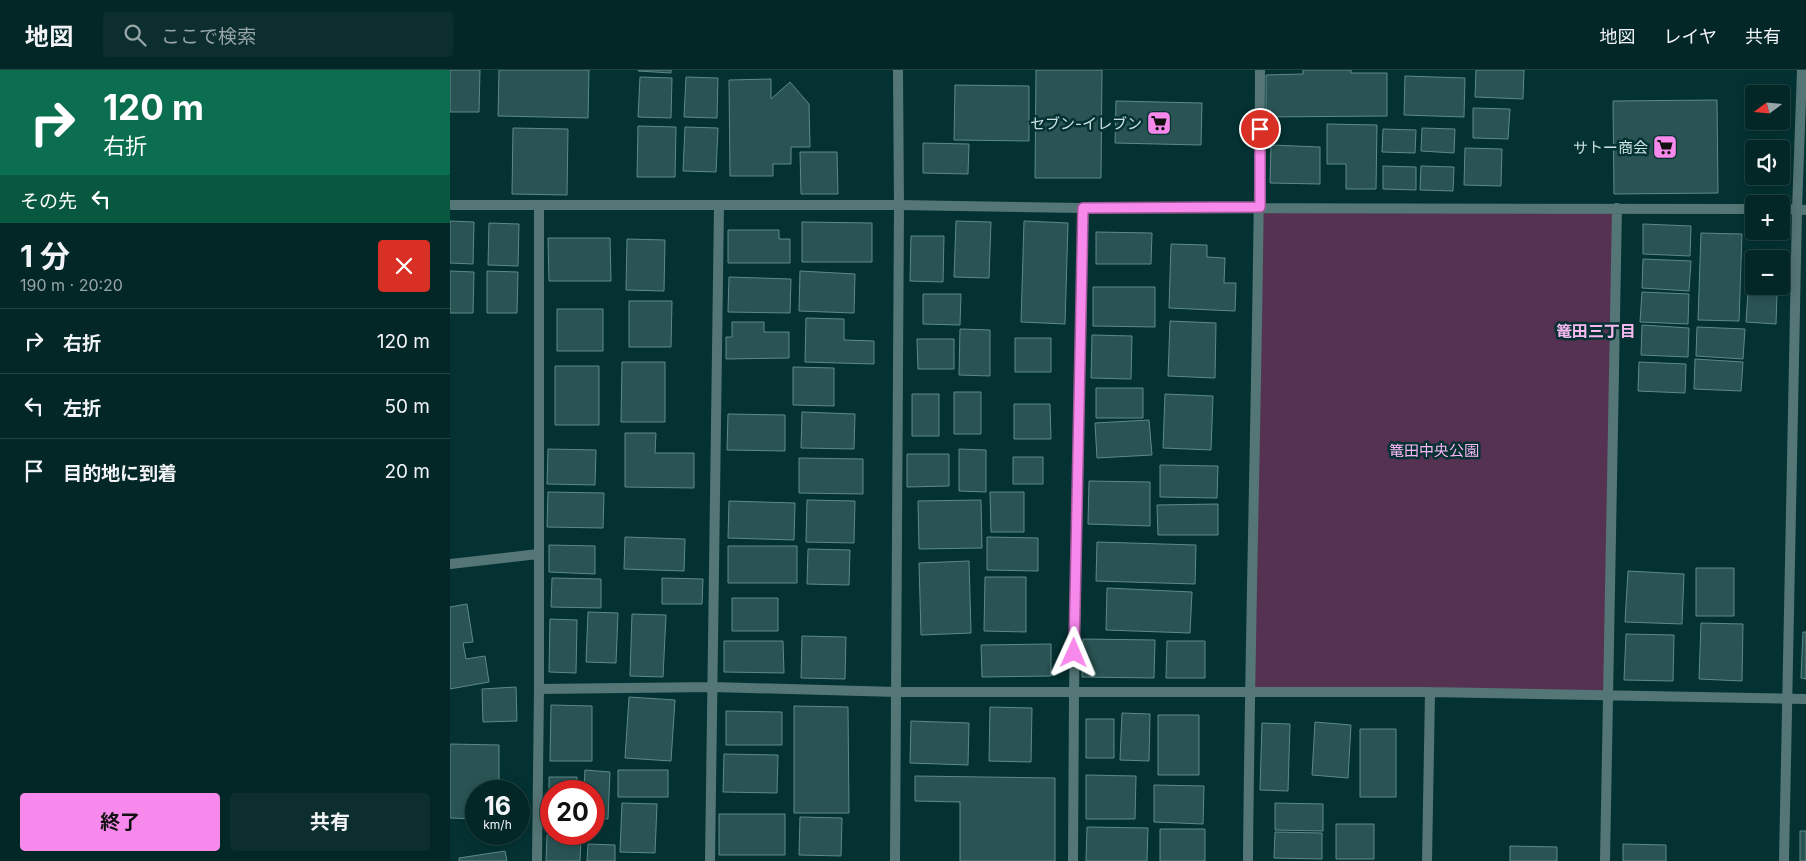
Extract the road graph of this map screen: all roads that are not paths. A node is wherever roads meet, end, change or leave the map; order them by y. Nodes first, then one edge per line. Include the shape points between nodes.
1 (898, 70) edge
2 (1260, 70) edge
3 (1802, 70) edge
4 (450, 205) edge
5 (719, 205) junction
6 (899, 205) junction
7 (538, 206) junction
8 (1260, 207) junction
9 (1083, 208) junction
10 (1617, 208) junction
11 (1745, 209) edge
12 (1802, 210) edge
13 (538, 554) junction
14 (450, 564) edge
15 (713, 687) junction
16 (539, 689) junction
17 (897, 692) junction
18 (1074, 692) junction
19 (1249, 692) junction
20 (1430, 692) junction
21 (1608, 695) junction
22 (1786, 699) junction
23 (1806, 699) edge
24 (537, 861) edge
25 (710, 861) edge
26 (895, 861) edge
27 (1072, 861) edge
28 (1248, 861) edge
29 (1427, 861) edge
30 (1605, 861) edge
31 (1784, 861) edge

1 - 6 street
2 - 8 street
3 - 12 street
4 - 7 street
5 - 6 street
5 - 7 street
5 - 15 street
6 - 9 street
6 - 17 street
7 - 13 street
8 - 9 street
8 - 10 street
8 - 19 street
9 - 18 street
10 - 11 street
10 - 21 street
12 - 22 street
13 - 14 street
13 - 16 street
15 - 16 street
15 - 17 street
15 - 25 street
16 - 24 street
17 - 18 street
17 - 26 street
18 - 19 street
18 - 27 street
19 - 20 street
19 - 28 street
20 - 21 street
20 - 29 street
21 - 22 street
21 - 30 street
22 - 23 street
22 - 31 street

